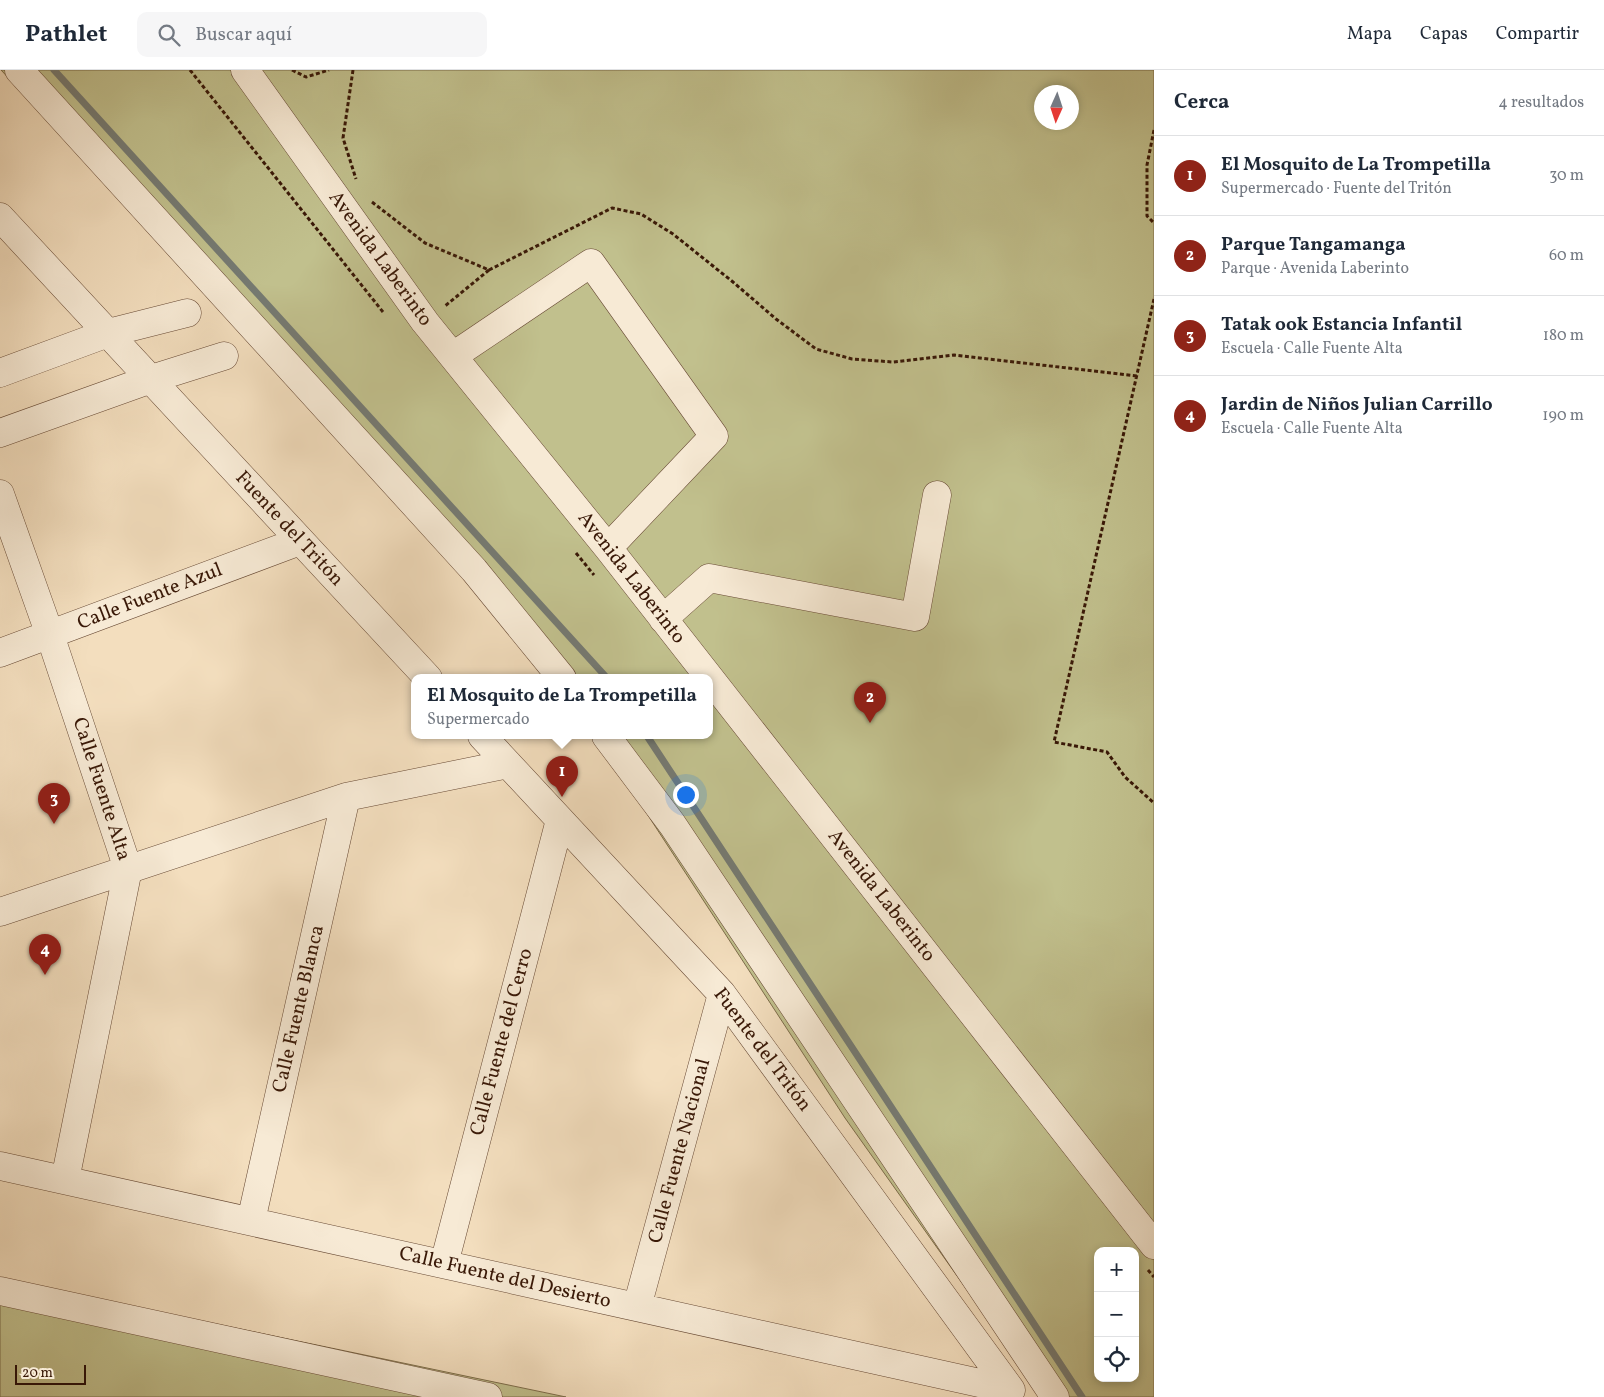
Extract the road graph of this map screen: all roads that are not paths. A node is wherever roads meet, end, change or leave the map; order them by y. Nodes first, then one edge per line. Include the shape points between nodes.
1 (19, 70) edge
2 (244, 70) edge
3 (0, 217) edge
4 (187, 314) dead end
5 (108, 333) junction
6 (224, 356) dead end
7 (452, 356) junction
8 (0, 373) edge
9 (151, 379) junction
10 (0, 433) edge
11 (0, 494) edge
12 (936, 495) dead end
13 (300, 541) junction
14 (608, 548) junction
15 (663, 619) junction
16 (50, 635) junction
17 (0, 653) edge
18 (424, 674) edge
19 (559, 674) edge
20 (706, 674) edge
21 (713, 683) edge
22 (485, 739) edge
23 (608, 739) edge
24 (508, 764) junction
25 (346, 797) junction
26 (560, 820) junction
27 (128, 869) junction
28 (0, 912) edge
29 (722, 994) junction
30 (0, 1166) edge
31 (65, 1180) junction
32 (252, 1222) junction
33 (1154, 1245) edge
34 (444, 1264) junction
35 (0, 1291) edge
36 (637, 1307) junction
37 (1011, 1390) joint
38 (488, 1397) edge
39 (1055, 1397) edge

1 - 19 street via 474,570
2 - 7 street, Avenida Laberinto
3 - 5 street, Fuente del Tritón
4 - 5 street
5 - 8 street
5 - 9 street, Fuente del Tritón
6 - 9 street
7 - 14 street, Avenida Laberinto
7 - 14 street via 591,263 714,436
9 - 10 street
9 - 13 street, Fuente del Tritón
11 - 16 street, Calle Fuente Alta
12 - 15 street via 915,617 709,578
13 - 16 street, Calle Fuente Azul
13 - 18 street, Fuente del Tritón
14 - 15 street, Avenida Laberinto
15 - 20 street, Avenida Laberinto
16 - 17 street, Calle Fuente Azul
16 - 27 street, Calle Fuente Alta
21 - 33 street, Avenida Laberinto
22 - 24 street, Fuente del Tritón
23 - 39 street via 672,824
24 - 25 street
24 - 26 street, Fuente del Tritón
25 - 27 street
25 - 32 street, Calle Fuente Blanca
26 - 29 street, Fuente del Tritón
26 - 34 street, Calle Fuente del Cerro
27 - 28 street
27 - 31 street, Calle Fuente Alta
29 - 36 street, Calle Fuente Nacional
29 - 37 street, Fuente del Tritón
30 - 31 street, Calle Fuente del Desierto
31 - 32 street, Calle Fuente del Desierto
32 - 34 street, Calle Fuente del Desierto
34 - 36 street, Calle Fuente del Desierto
35 - 38 street
36 - 37 street, Calle Fuente del Desierto

